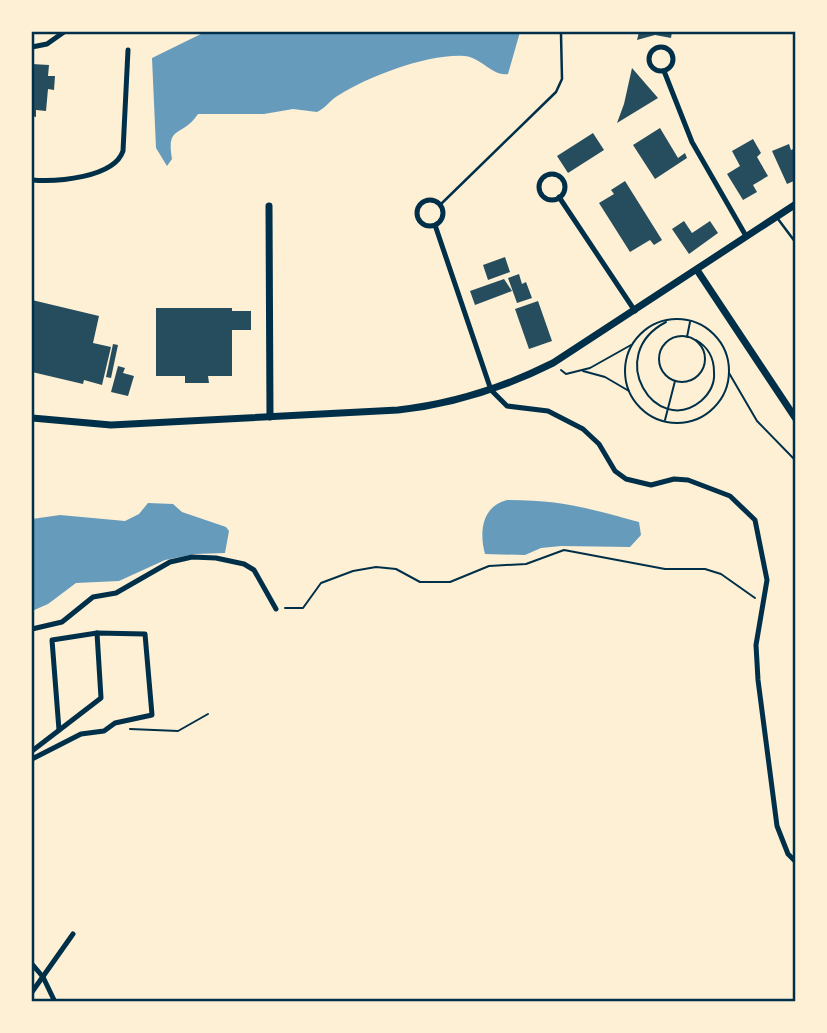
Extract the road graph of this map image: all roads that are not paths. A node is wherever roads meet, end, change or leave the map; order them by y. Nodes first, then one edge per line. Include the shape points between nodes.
1 (64, 32) edge
2 (561, 34) dead end
3 (32, 47) edge
4 (128, 50) dead end
5 (664, 71) junction
6 (32, 180) edge
7 (559, 197) junction
8 (796, 204) edge
9 (440, 205) junction
10 (269, 206) dead end
11 (776, 216) junction
12 (435, 225) junction
13 (746, 236) junction
14 (796, 243) edge
15 (697, 270) junction
16 (635, 311) junction
17 (491, 390) junction
18 (271, 417) junction
19 (32, 418) edge
20 (796, 419) edge
21 (276, 609) road end
22 (32, 629) edge
23 (97, 633) junction
24 (59, 730) junction
25 (32, 751) edge
26 (32, 759) edge
27 (796, 862) edge
28 (73, 934) dead end
29 (32, 964) edge
30 (43, 977) junction
31 (32, 992) edge
32 (55, 1002) edge

1 - 3 street via 47,44
2 - 9 lane via 562,79 556,92
4 - 6 street via 119,161 73,178
5 - 5 street via 649,63 649,54 656,47 672,54 671,65
5 - 13 street via 692,142
7 - 7 street via 551,199 541,192 544,177 552,174 562,179 564,191
7 - 16 street
8 - 11 street
9 - 12 street via 442,218
9 - 12 street via 425,202 418,211 422,222
10 - 18 street
11 - 13 street
11 - 14 lane
12 - 17 street
13 - 15 street
15 - 16 street
15 - 20 street
16 - 17 street via 553,363
17 - 18 street via 423,407
17 - 27 street via 507,406 548,411 583,429 626,479 651,485 688,480 730,496 755,520 767,580 756,645 758,680 777,826
18 - 19 street via 111,425
21 - 22 street via 254,570 216,558 192,557 170,562 116,593 93,597 62,622
23 - 24 street via 101,698
23 - 24 street via 52,640
23 - 26 street via 141,632 148,639 152,715 82,734
24 - 25 street
28 - 30 street
29 - 30 street
30 - 31 street
30 - 32 street

